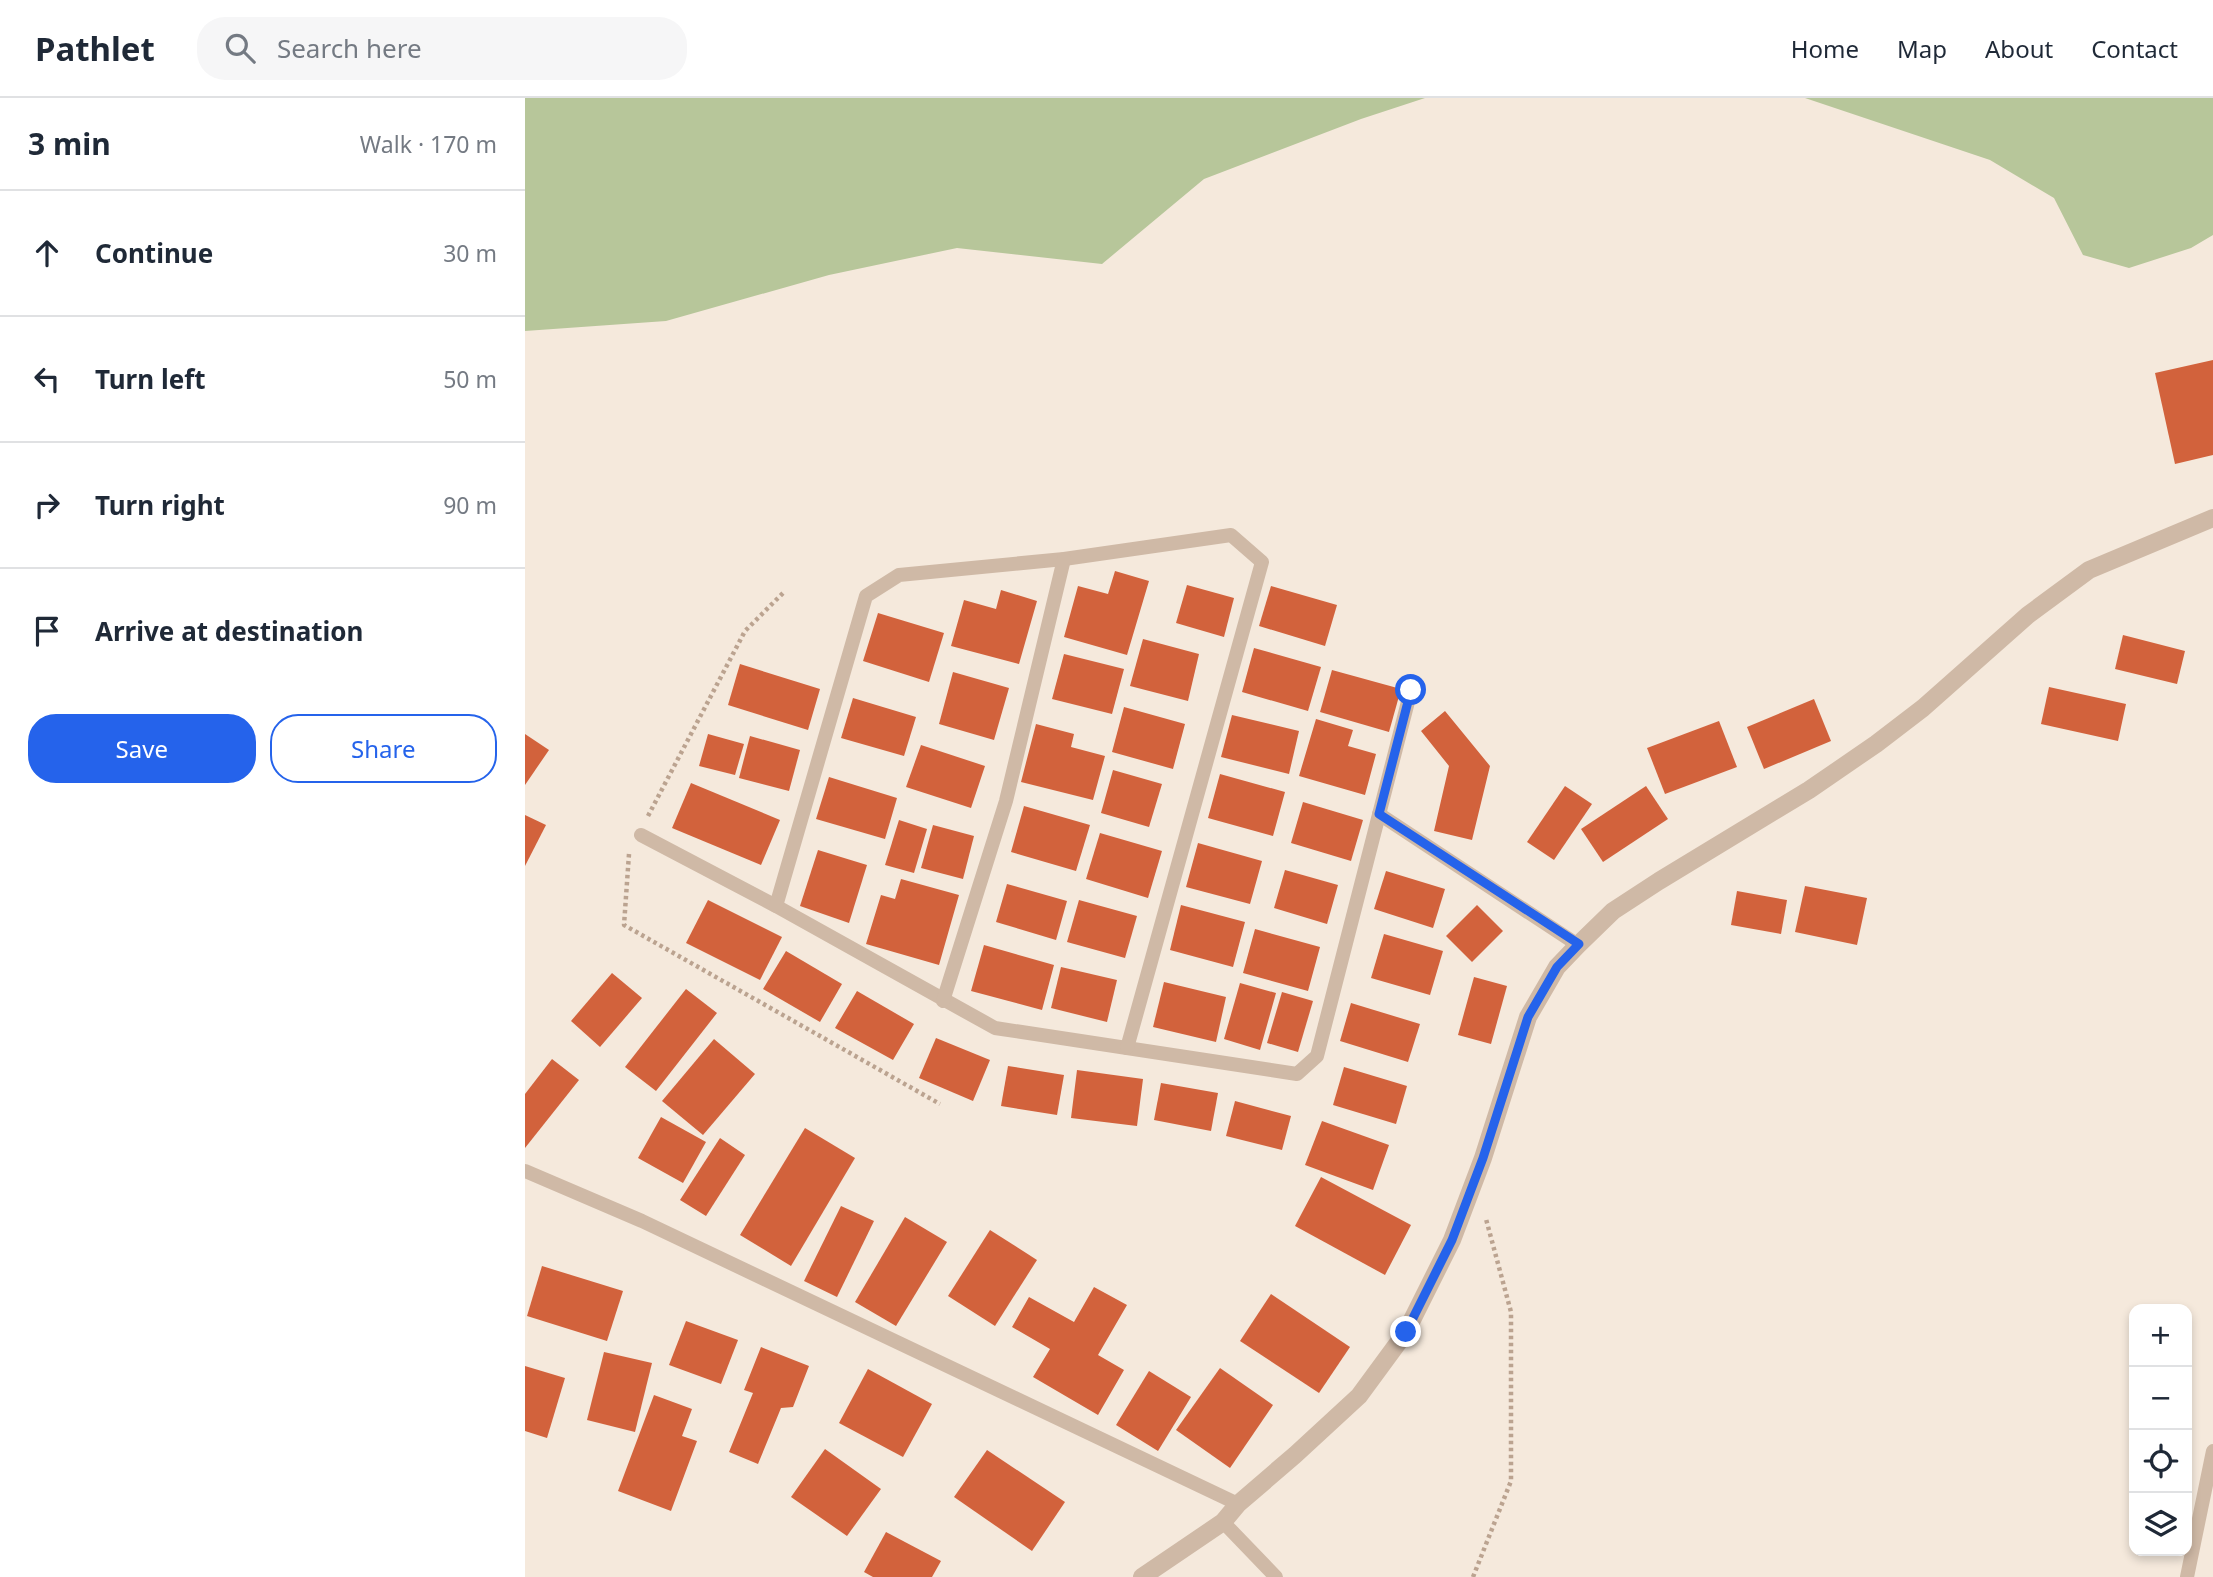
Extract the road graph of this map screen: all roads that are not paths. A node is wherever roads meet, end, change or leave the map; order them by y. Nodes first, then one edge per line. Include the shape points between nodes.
1 (2213, 518) edge
2 (1064, 559) junction
3 (1411, 690) dead end
4 (1379, 814) junction
5 (641, 835) dead end
6 (776, 906) junction
7 (1579, 944) junction
8 (943, 1001) junction
9 (1127, 1048) junction
10 (525, 1171) edge
11 (2213, 1451) edge
12 (2211, 1471) edge
13 (1238, 1504) junction
14 (1223, 1522) junction
15 (1142, 1577) edge
16 (1276, 1577) edge
17 (2187, 1577) edge

1 - 7 street via 2089,570 2028,615 1876,744 1613,911
2 - 6 lane via 899,575 866,596
2 - 8 lane via 1006,801
2 - 9 lane via 1231,535 1262,562
3 - 4 lane
4 - 7 lane
4 - 9 lane via 1317,1056 1297,1074
5 - 6 lane
6 - 8 lane
7 - 13 street via 1557,967 1528,1017 1452,1240 1406,1332 1359,1396
8 - 9 lane via 995,1028
10 - 13 lane via 642,1221
11 - 12 lane
12 - 17 lane
13 - 14 street
14 - 15 street
14 - 16 lane

